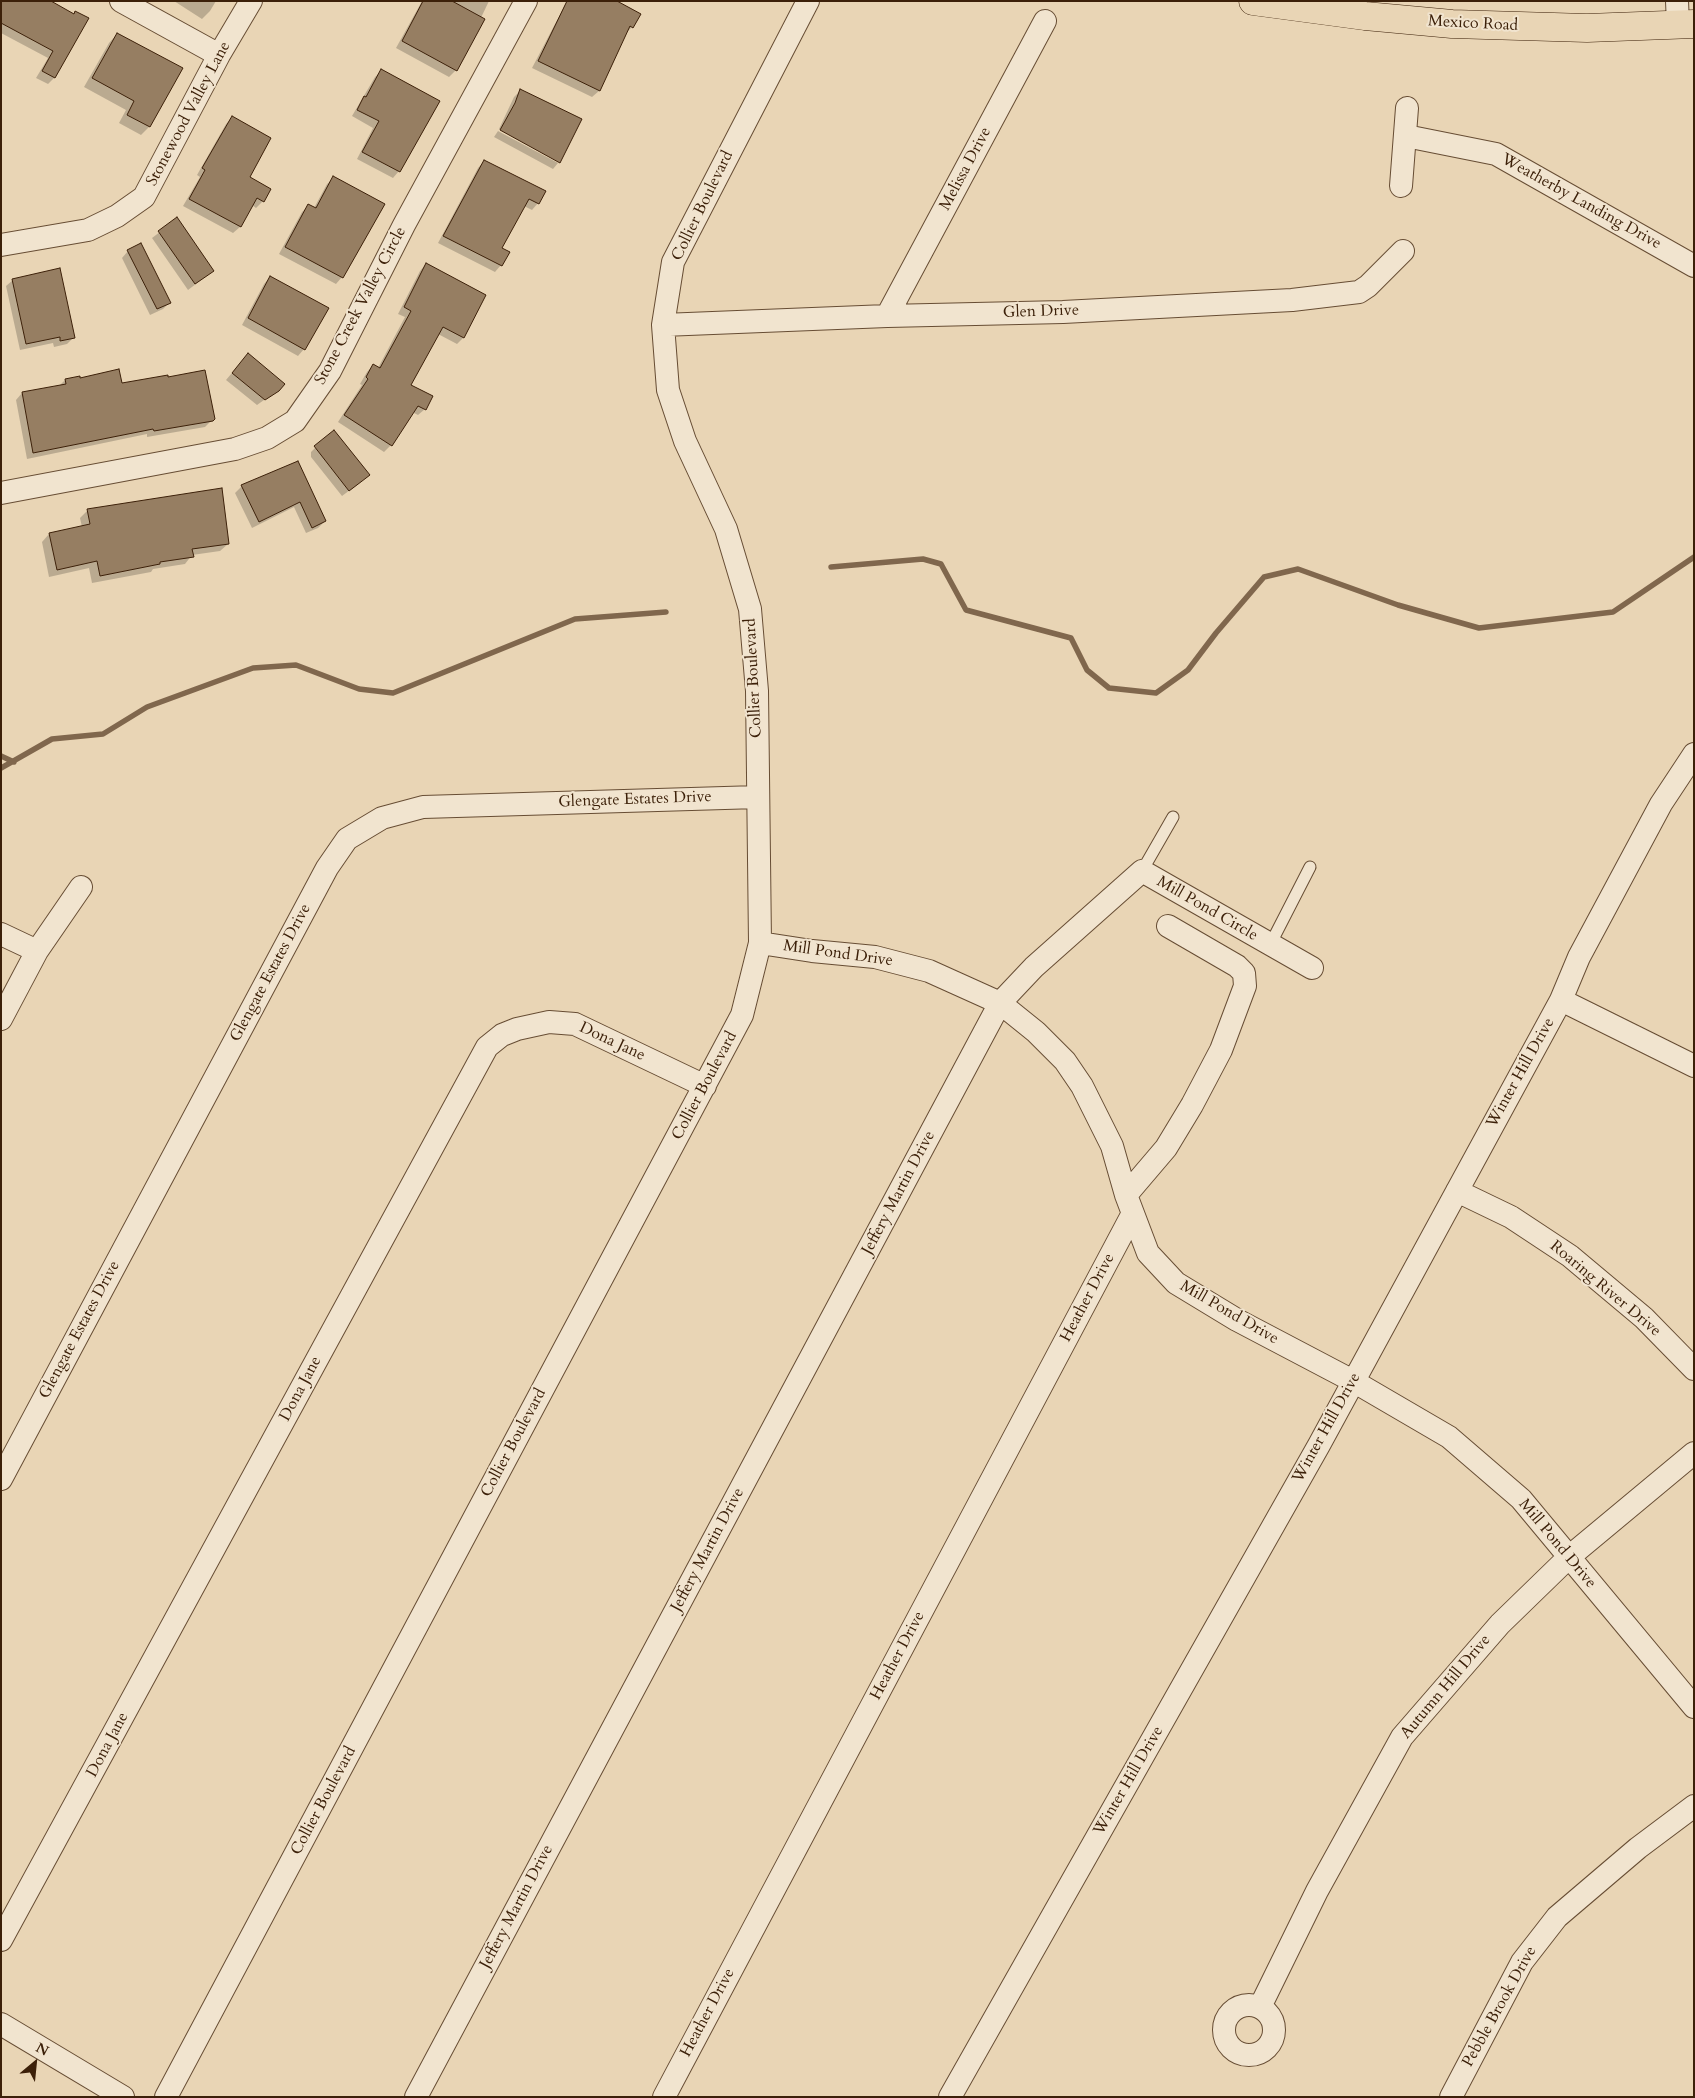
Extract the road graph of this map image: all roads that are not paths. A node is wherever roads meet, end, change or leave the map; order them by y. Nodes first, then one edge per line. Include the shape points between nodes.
1 (121, 1) edge
2 (251, 1) edge
3 (526, 1) edge
4 (808, 1) edge
5 (1253, 1) edge
6 (1683, 17) edge
7 (1045, 21) dead end
8 (219, 55) junction
9 (1408, 108) dead end
10 (1406, 136) junction
11 (1400, 186) dead end
12 (1, 245) edge
13 (1403, 251) dead end
14 (1694, 266) edge
15 (887, 316) junction
16 (663, 325) junction
17 (1, 492) edge
18 (1694, 754) edge
19 (758, 797) junction
20 (1173, 816) dead end
21 (1310, 867) dead end
22 (1142, 871) junction
23 (81, 887) dead end
24 (1168, 926) dead end
25 (1, 934) edge
26 (760, 943) junction
27 (1270, 945) junction
28 (37, 951) junction
29 (1312, 968) dead end
30 (1561, 1000) junction
31 (1000, 1003) junction
32 (1, 1019) edge
33 (1694, 1066) edge
34 (705, 1086) junction
35 (1457, 1191) junction
36 (1129, 1205) junction
37 (1694, 1369) edge
38 (1354, 1381) junction
39 (1694, 1453) edge
40 (1, 1479) edge
41 (1569, 1558) junction
42 (1694, 1707) edge
43 (1694, 1806) edge
44 (1, 1940) edge
45 (1260, 2007) dead end
46 (1, 2024) edge
47 (123, 2097) edge
48 (166, 2097) edge
49 (416, 2097) edge
50 (664, 2097) edge
51 (950, 2097) edge
52 (1451, 2097) edge

1 - 8 street
2 - 8 street, Stonewood Valley Lane
3 - 17 street, Stone Creek Valley Circle via 404,225 330,371 295,421 267,438 235,449
4 - 16 street, Collier Boulevard via 673,262
5 - 6 main road, Mexico Road via 1452,24 1587,28
7 - 15 street, Melissa Drive
8 - 12 street, Stonewood Valley Lane via 144,197 117,216 88,230
9 - 10 street
10 - 11 street
10 - 14 street, Weatherby Landing Drive via 1496,154
13 - 15 street, Glen Drive via 1359,292 1292,300 1064,312
15 - 16 street, Glen Drive
16 - 19 street, Collier Boulevard via 668,390 684,441 726,529 750,609 757,691
18 - 30 street, Winter Hill Drive via 1661,804 1579,957
19 - 26 street, Collier Boulevard
19 - 40 street, Glengate Estates Drive via 424,807 382,818 347,839 327,868
20 - 22 lane
21 - 27 lane
22 - 27 street, Mill Pond Circle
22 - 31 street, Mill Pond Circle
23 - 28 street
24 - 36 street, Heather Drive via 1237,966 1244,973 1245,986 1221,1050 1192,1105
25 - 28 street
26 - 31 street, Mill Pond Drive via 902,962
26 - 34 street, Collier Boulevard via 742,1015
27 - 29 street, Mill Pond Circle
28 - 32 street
30 - 33 street
30 - 35 street, Winter Hill Drive
31 - 36 street, Mill Pond Drive via 1065,1061 1082,1086 1112,1146
31 - 49 street, Jeffery Martin Drive
34 - 44 street, Dona Jane via 575,1024 549,1022 517,1029 502,1035 487,1048
34 - 48 street, Collier Boulevard
35 - 37 street, Roaring River Drive via 1511,1217 1570,1256 1644,1318
35 - 38 street, Winter Hill Drive
36 - 38 street, Mill Pond Drive via 1148,1252 1176,1283 1237,1320
36 - 50 street, Heather Drive
38 - 41 street, Mill Pond Drive via 1449,1437 1521,1500
38 - 51 street, Winter Hill Drive
39 - 41 street, Autumn Hill Drive
41 - 42 street, Mill Pond Drive
41 - 45 street, Autumn Hill Drive via 1500,1624 1402,1737 1318,1891
43 - 52 street, Pebble Brook Drive via 1624,1858 1557,1916 1522,1962
46 - 47 street

